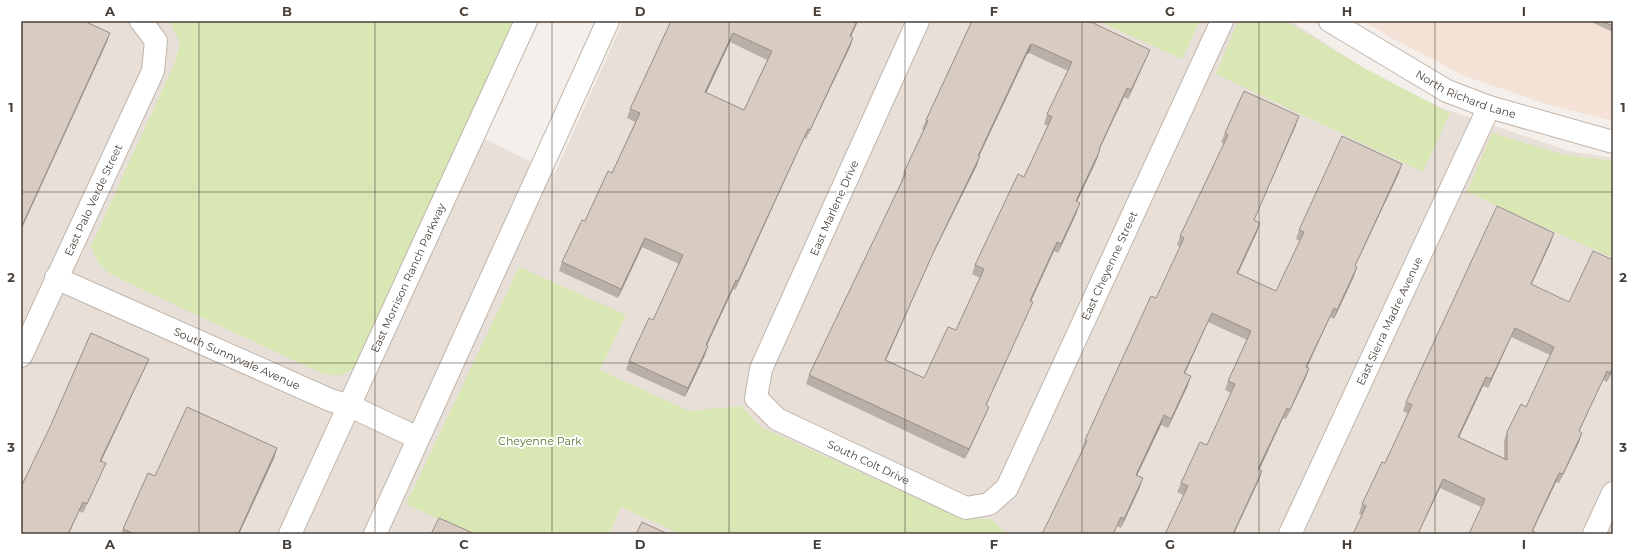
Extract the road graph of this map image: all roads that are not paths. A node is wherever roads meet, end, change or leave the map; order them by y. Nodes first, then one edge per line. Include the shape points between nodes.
1 (141, 21) edge
2 (526, 21) edge
3 (608, 21) edge
4 (918, 21) edge
5 (1222, 21) edge
6 (1330, 21) edge
7 (1488, 107) junction
8 (1613, 142) edge
9 (56, 278) junction
10 (21, 356) edge
11 (756, 398) joint
12 (350, 406) junction
13 (418, 438) junction
14 (1613, 493) edge
15 (989, 504) joint
16 (290, 534) edge
17 (375, 534) edge
18 (1290, 534) edge
19 (1594, 534) edge

1 - 9 street, East Palo Verde Street via 156,41 153,71
2 - 12 street, East Morrison Ranch Parkway
3 - 13 street
4 - 11 street, East Marlene Drive via 761,369
5 - 15 street, East Cheyenne Street via 1008,488
6 - 7 street, North Richard Lane via 1447,90
7 - 8 street, North Richard Lane
7 - 18 street, East Sierra Madre Avenue
9 - 10 street, East Palo Verde Street
9 - 12 street, South Sunnyvale Avenue via 330,400
11 - 15 street, South Colt Drive via 777,419 966,508
12 - 13 street, South Sunnyvale Avenue
12 - 16 street, East Morrison Ranch Parkway
13 - 17 street
14 - 19 street

